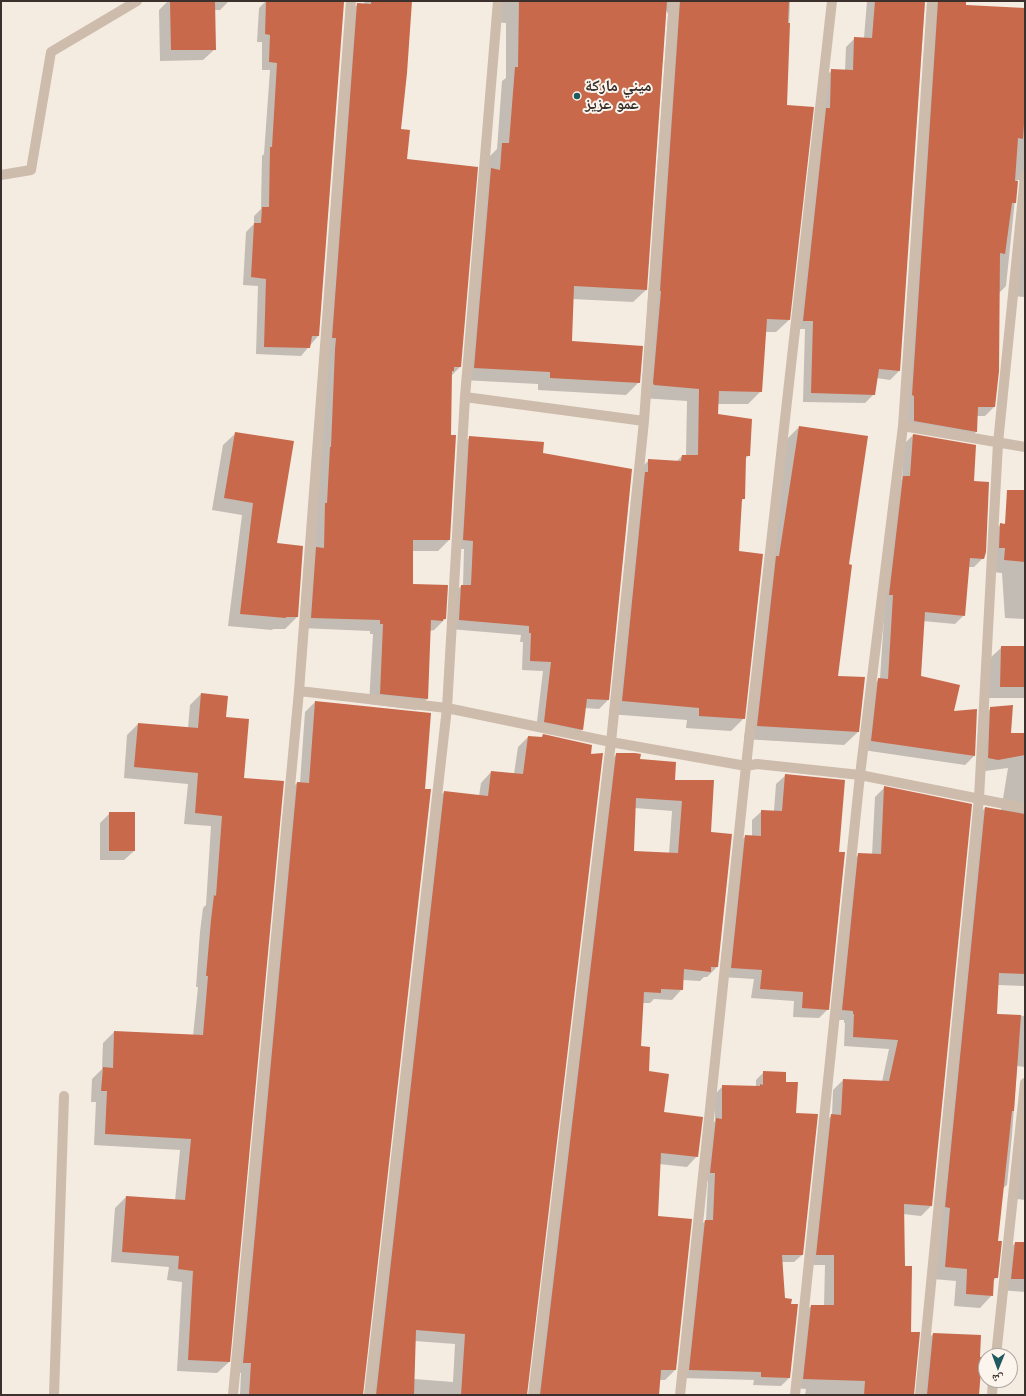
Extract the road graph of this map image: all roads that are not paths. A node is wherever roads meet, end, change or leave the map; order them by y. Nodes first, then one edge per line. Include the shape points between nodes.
1 (137, 1) edge
2 (351, 1) edge
3 (498, 1) edge
4 (674, 1) edge
5 (832, 1) edge
6 (932, 1) edge
7 (1, 175) edge
8 (1025, 176) edge
9 (465, 397) junction
10 (644, 421) junction
11 (902, 426) junction
12 (998, 443) junction
13 (1025, 447) edge
14 (299, 691) junction
15 (447, 708) junction
16 (611, 742) junction
17 (746, 766) junction
18 (860, 775) junction
19 (979, 798) junction
20 (1025, 808) edge
21 (1025, 1083) edge
22 (64, 1096) dead end
23 (997, 1348) edge
24 (54, 1395) edge
25 (233, 1395) edge
26 (368, 1395) edge
27 (533, 1395) edge
28 (680, 1395) edge
29 (795, 1395) edge
30 (920, 1395) edge

1 - 7 street via 51,52 31,170
2 - 14 street
3 - 9 street
4 - 10 street
5 - 17 street
6 - 11 street
8 - 12 street
9 - 10 street
9 - 15 street
10 - 16 street
11 - 12 street
11 - 18 street
12 - 13 street
12 - 19 street
14 - 15 street
14 - 25 street
15 - 16 street
15 - 26 street
16 - 17 street
16 - 27 street
17 - 18 street via 757,764
17 - 28 street
18 - 19 street
18 - 29 street
19 - 20 street
19 - 30 street
21 - 23 street
22 - 24 street

